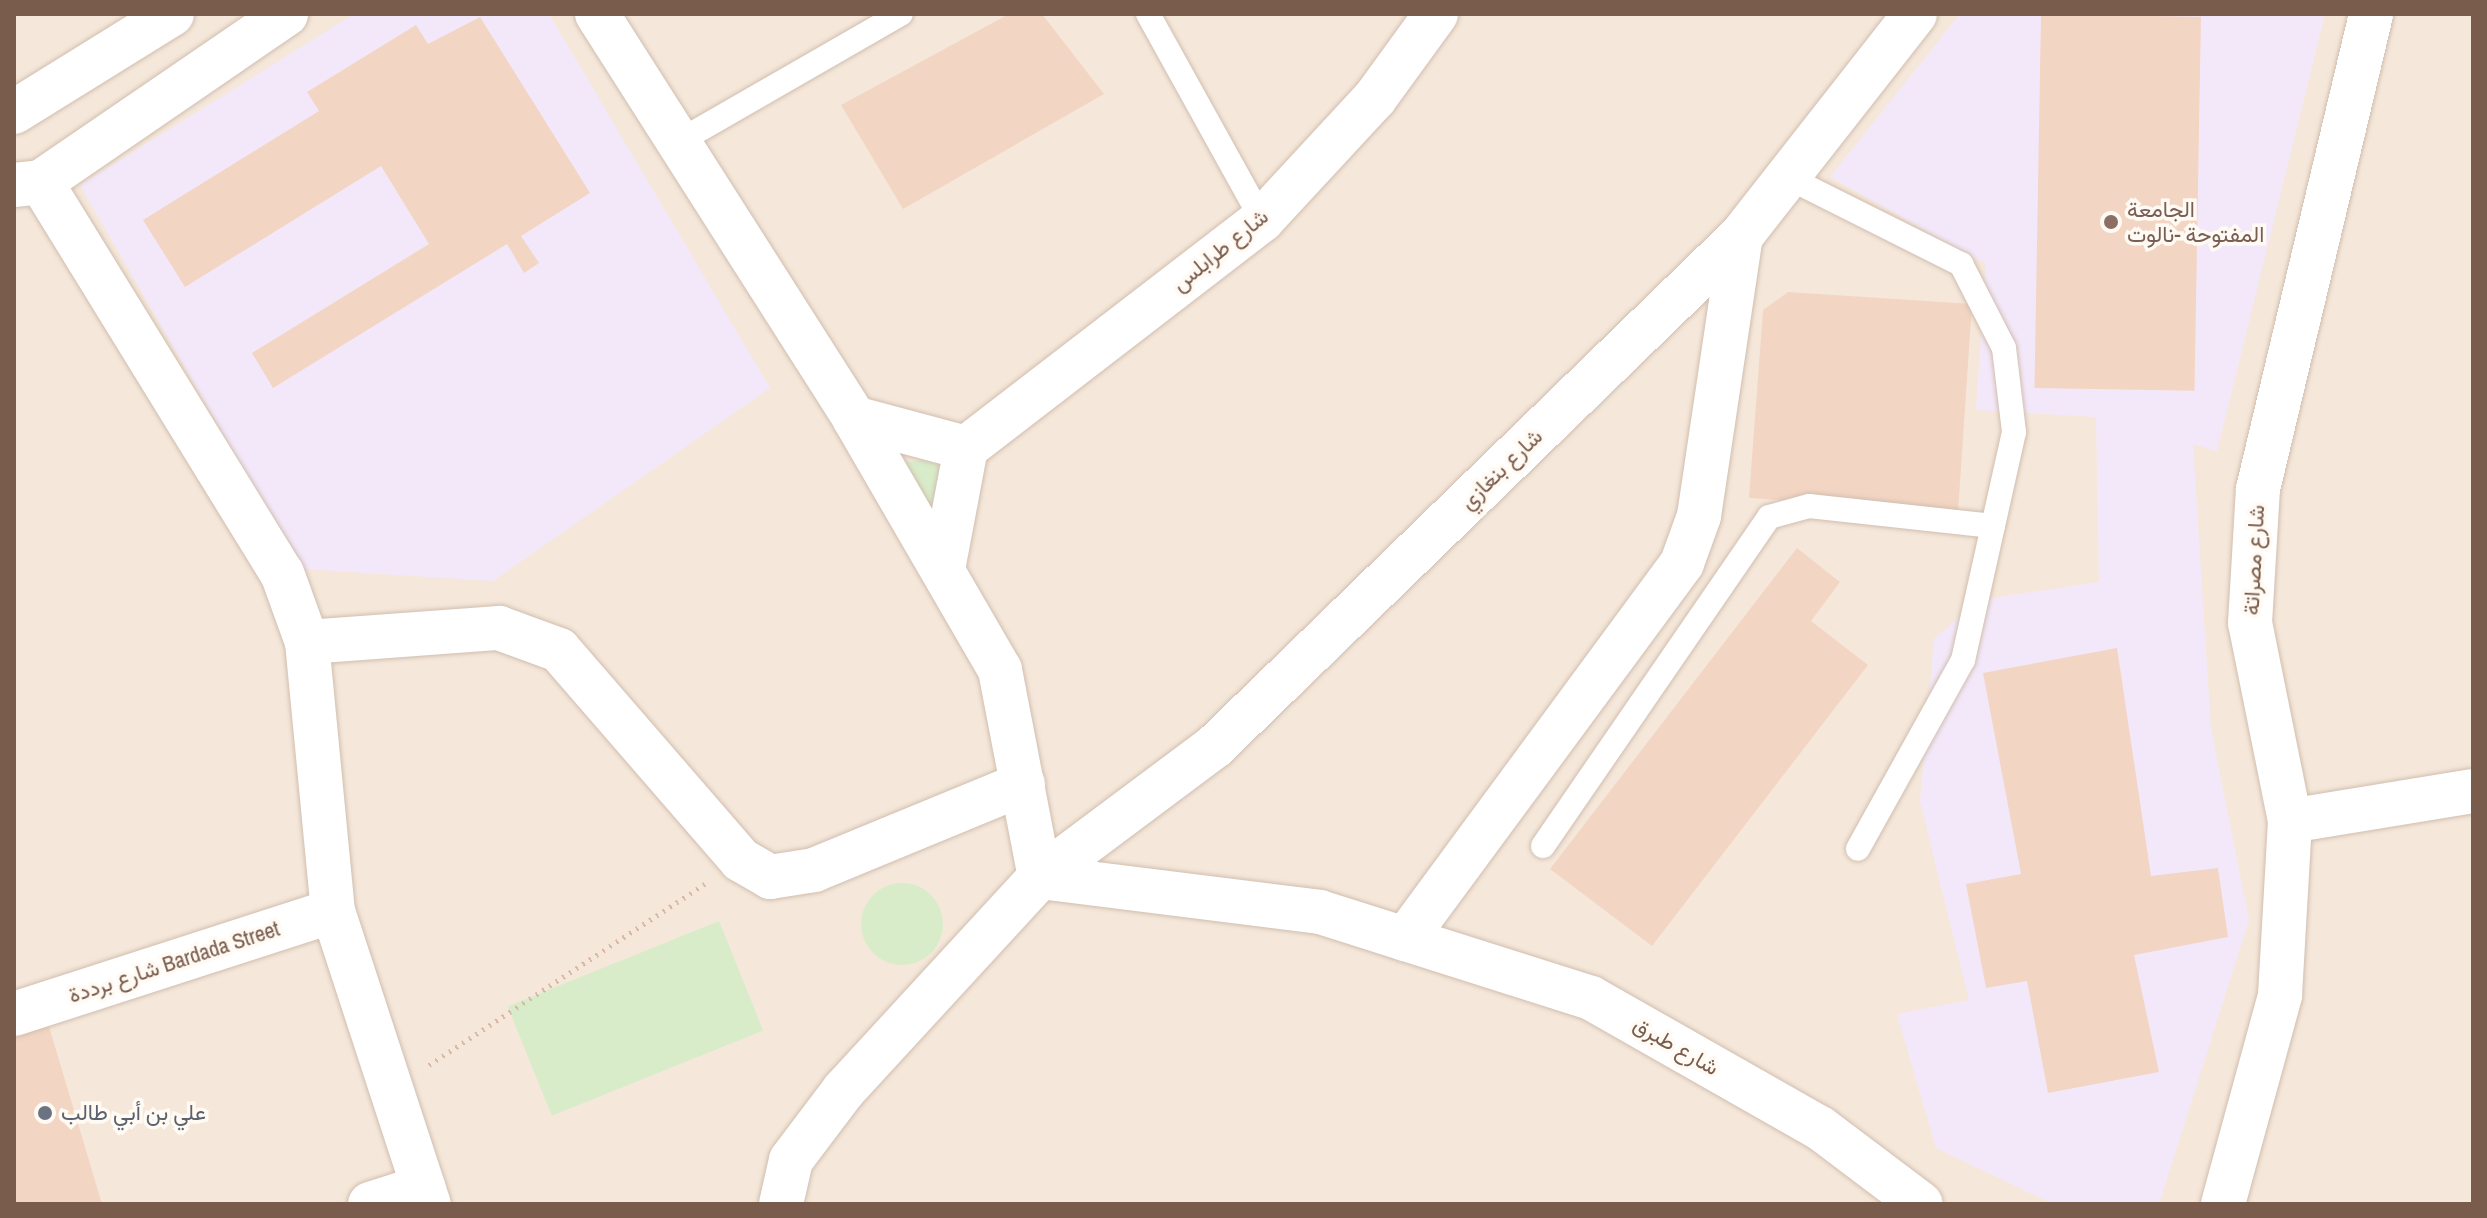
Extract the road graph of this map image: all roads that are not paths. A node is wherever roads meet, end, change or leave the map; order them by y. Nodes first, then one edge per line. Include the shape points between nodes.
1 (172, 14) edge
2 (286, 14) edge
3 (597, 14) edge
4 (901, 14) edge
5 (1148, 14) edge
6 (1436, 14) edge
7 (1915, 14) edge
8 (2371, 14) edge
9 (14, 112) edge
10 (678, 142) junction
11 (1787, 177) junction
12 (27, 184) edge
13 (1262, 220) junction
14 (1741, 236) junction
15 (854, 418) junction
16 (966, 448) junction
17 (1993, 526) junction
18 (944, 564) junction
19 (307, 642) junction
20 (1023, 784) junction
21 (2473, 791) edge
22 (2290, 821) junction
23 (1543, 846) dead end
24 (1858, 849) dead end
25 (1040, 877) junction
26 (333, 911) junction
27 (1405, 939) junction
28 (14, 1014) edge
29 (426, 1195) edge
30 (370, 1204) edge
31 (781, 1204) edge
32 (1921, 1204) edge
33 (2223, 1204) edge

1 - 9 street
2 - 12 street
3 - 10 street
4 - 10 lane
5 - 13 lane
6 - 13 street, شارع طرابلس via 1375,98
7 - 11 street, شارع بنغازي
8 - 22 street, شارع مصراتة via 2258,489 2250,623
10 - 15 street
11 - 14 street, شارع بنغازي
11 - 17 lane via 1961,264 2004,348 2014,432
12 - 19 street via 282,573
13 - 16 street, شارع طرابلس
14 - 25 street, شارع بنغازي via 1214,747
14 - 27 street via 1699,516 1682,563
15 - 16 street
15 - 18 street
16 - 18 street
17 - 23 lane via 1809,506 1769,517
17 - 24 lane via 1963,660
18 - 20 street via 1000,670
19 - 20 street via 499,628 559,650 741,860 770,877 814,870
19 - 26 street
20 - 25 street
21 - 22 street
22 - 33 street, شارع مصراتة via 2280,995
25 - 27 street, شارع طبرق via 1320,912
25 - 31 street, شارع بنغازي via 844,1090 791,1160
26 - 28 street, شارع برددة Bardada Street
26 - 29 street
27 - 32 street, شارع طبرق via 1591,998 1820,1128
29 - 30 street

